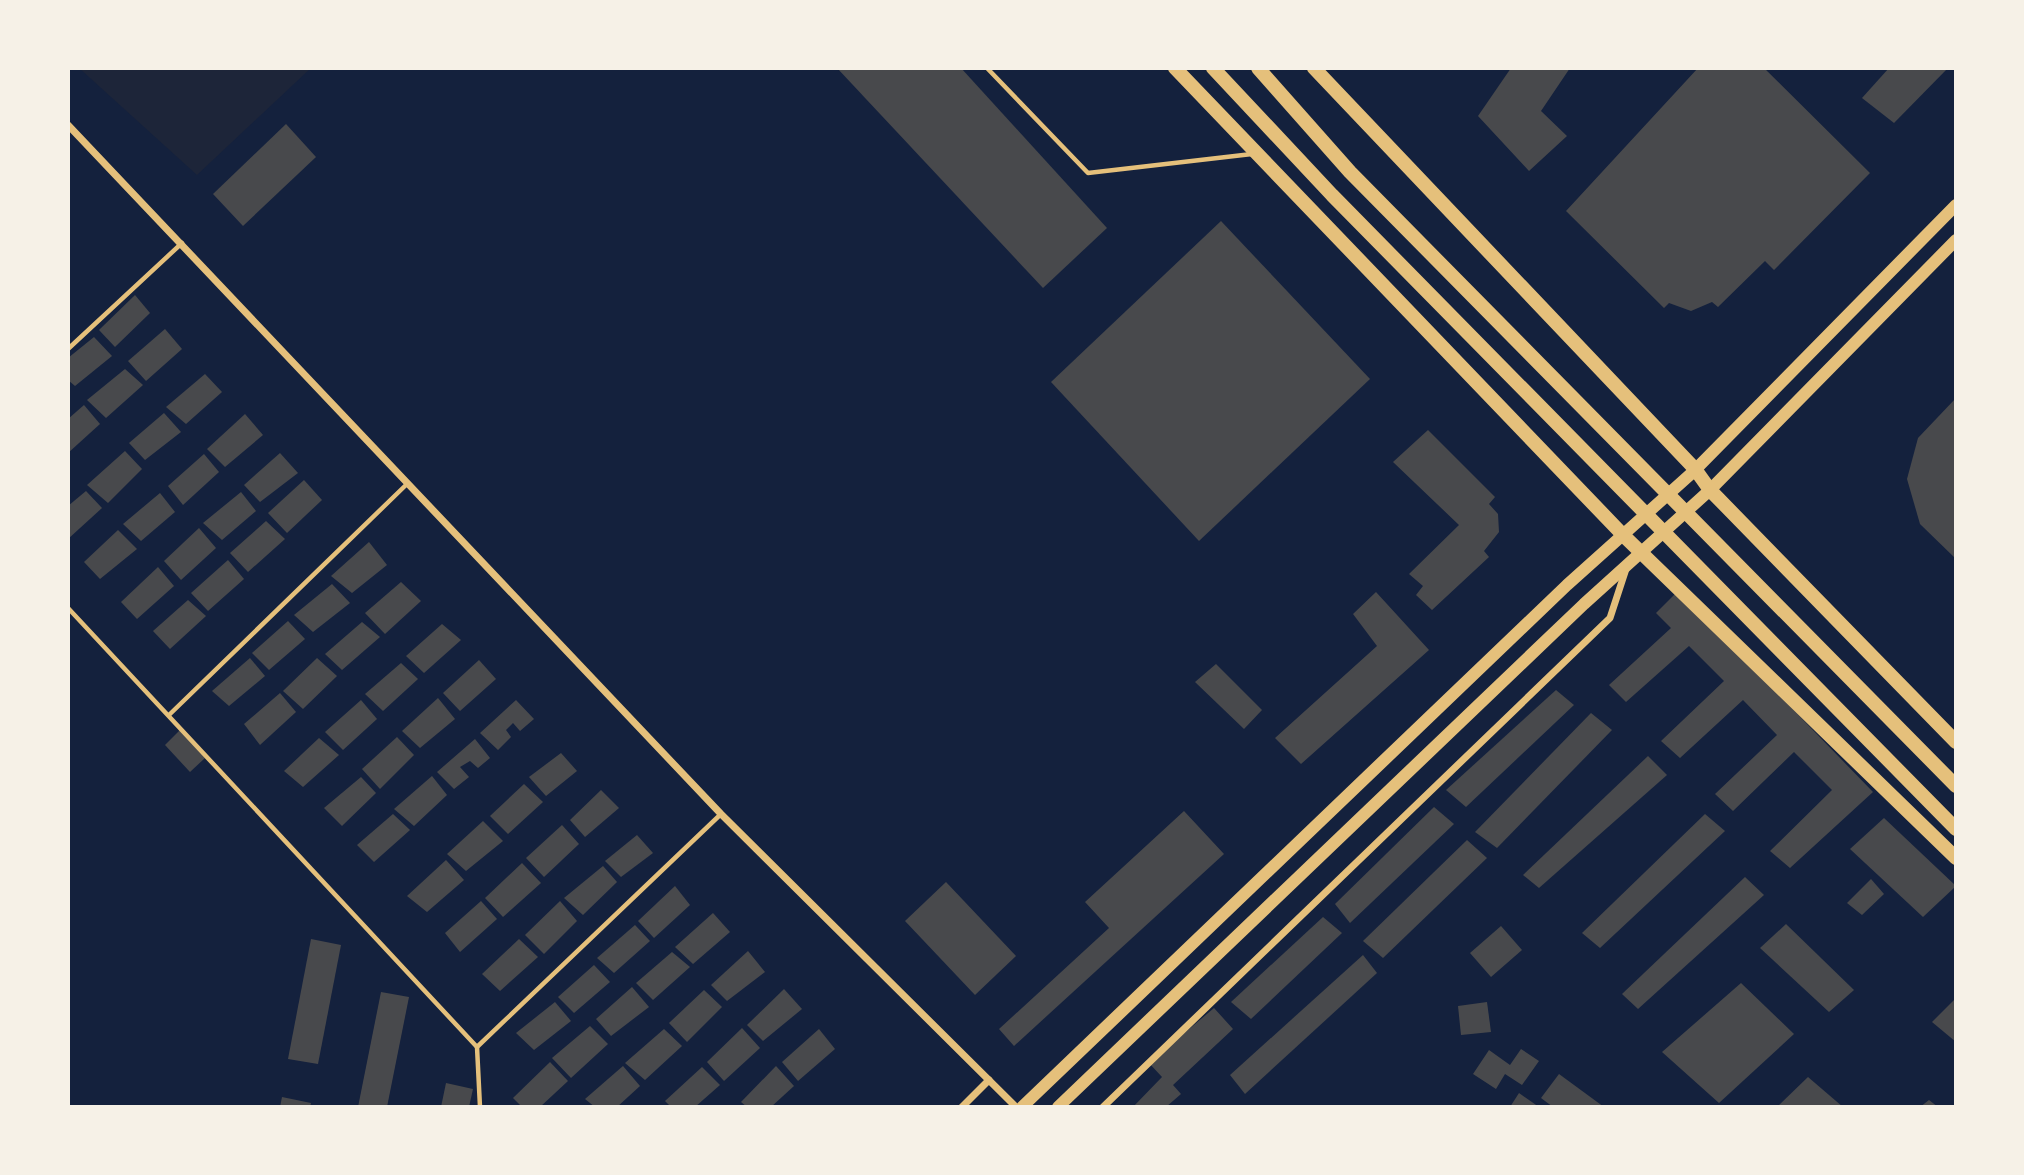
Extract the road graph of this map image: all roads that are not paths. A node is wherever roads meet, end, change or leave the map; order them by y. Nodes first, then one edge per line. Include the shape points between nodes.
1 (988, 68) edge
2 (1175, 68) edge
3 (1213, 68) edge
4 (1258, 68) edge
5 (1314, 68) edge
6 (68, 125) edge
7 (1257, 154) junction
8 (1956, 205) edge
9 (1956, 240) edge
10 (182, 243) junction
11 (68, 349) edge
12 (1695, 469) junction
13 (409, 482) junction
14 (1710, 490) junction
15 (1623, 535) junction
16 (1642, 551) junction
17 (1627, 565) junction
18 (68, 608) edge
19 (169, 715) junction
20 (1956, 741) edge
21 (1956, 786) edge
22 (721, 814) junction
23 (1956, 829) edge
24 (1956, 858) edge
25 (477, 1047) junction
26 (989, 1080) junction
27 (480, 1107) edge
28 (962, 1107) edge
29 (1016, 1107) edge
30 (1022, 1107) edge
31 (1058, 1107) edge
32 (1103, 1107) edge

1 - 7 lane via 1088,173
2 - 7 main road
3 - 23 main road via 1332,195
4 - 21 main road via 1350,172
5 - 12 main road
6 - 10 street
7 - 15 main road
8 - 12 main road
9 - 14 main road
10 - 11 lane
10 - 13 street
12 - 14 main road
12 - 15 main road
13 - 19 lane
13 - 22 street
14 - 16 main road
14 - 20 main road
15 - 16 main road
15 - 30 main road
16 - 17 main road
16 - 24 main road
17 - 31 main road
17 - 32 street via 1611,618
18 - 19 lane
19 - 25 lane
22 - 25 lane
22 - 26 street
25 - 27 lane
26 - 28 street
26 - 29 street

